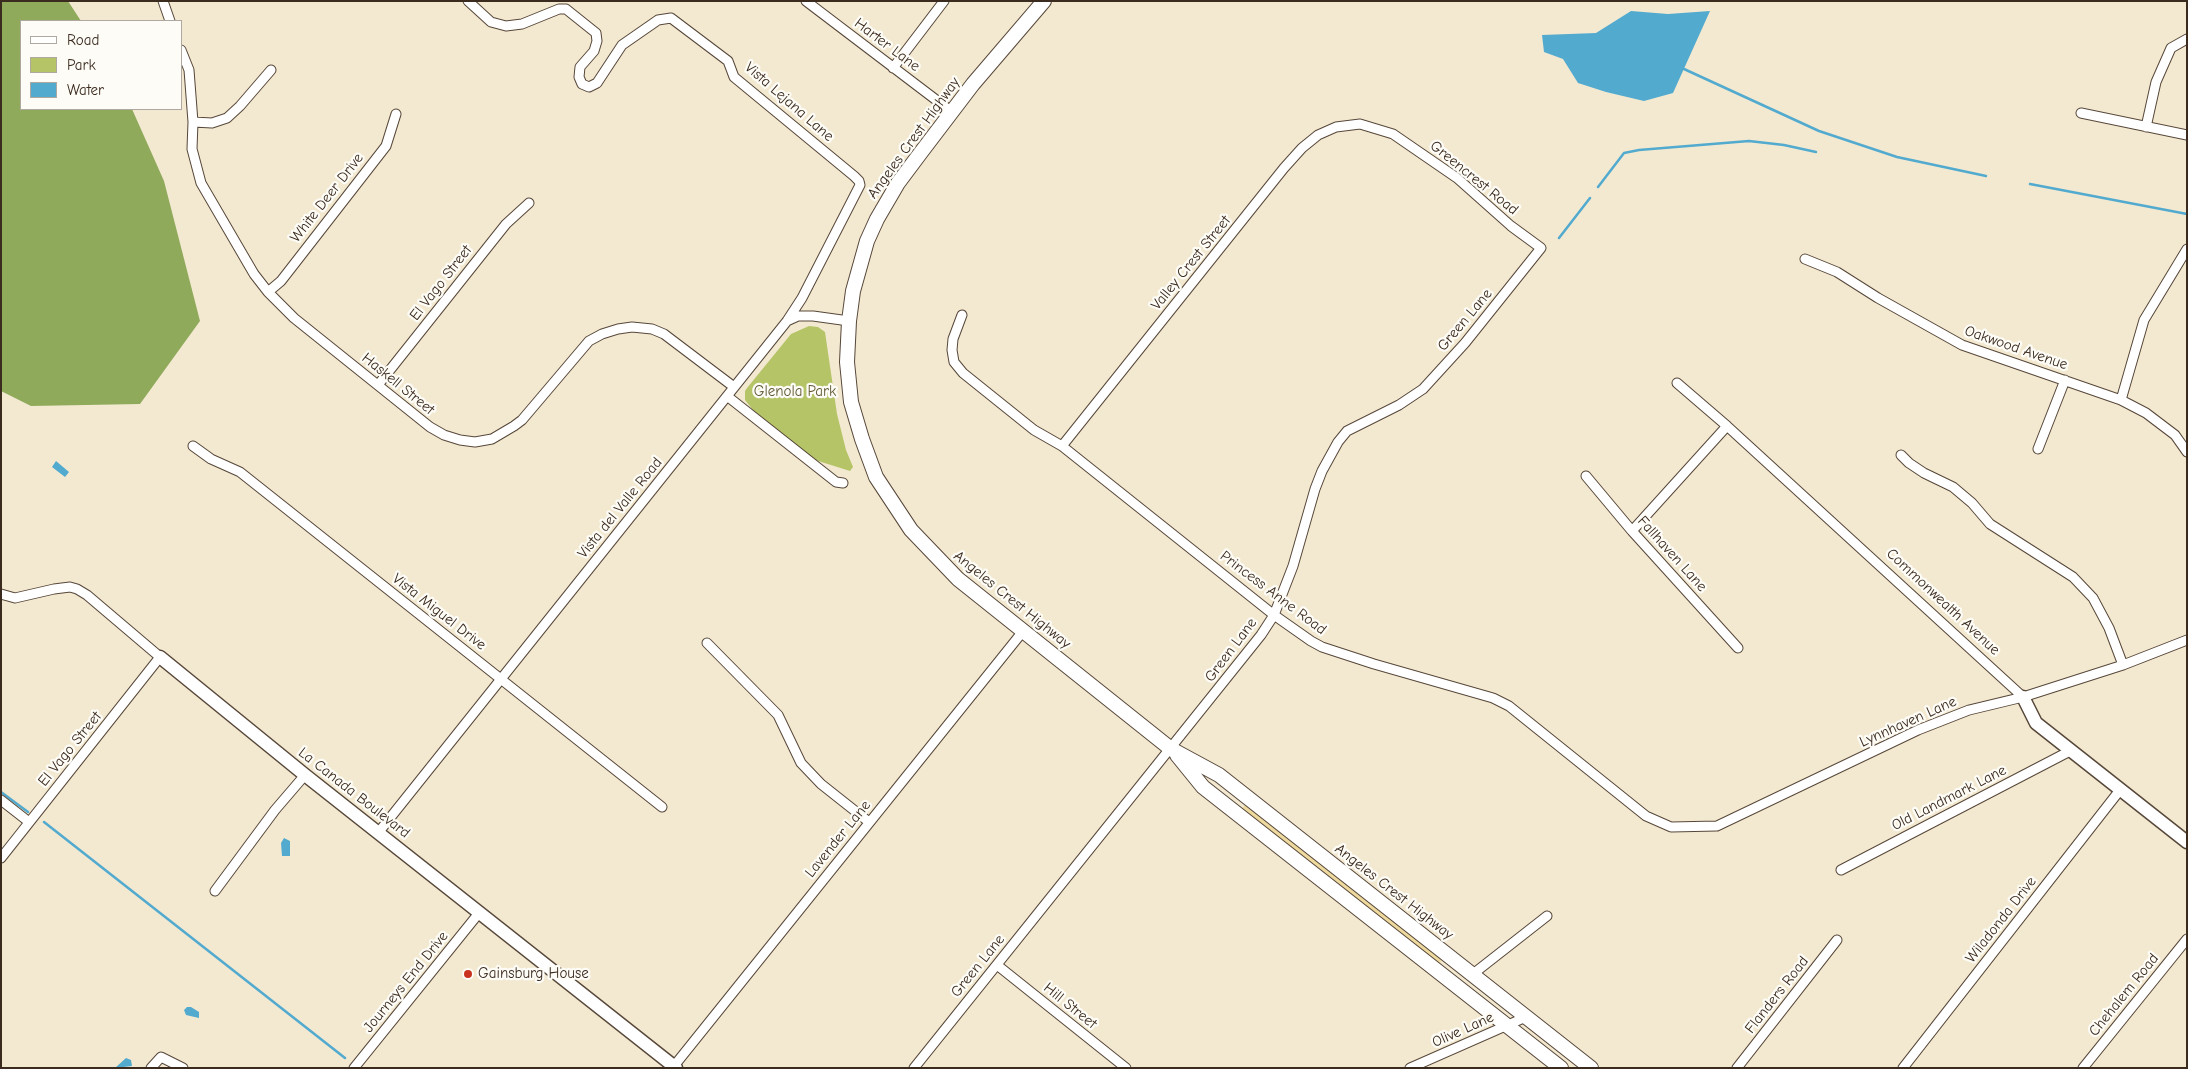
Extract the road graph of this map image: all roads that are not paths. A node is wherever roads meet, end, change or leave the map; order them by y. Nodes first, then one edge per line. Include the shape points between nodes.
1 (163, 1) edge
2 (468, 1) edge
3 (806, 1) edge
4 (944, 1) edge
5 (1044, 1) edge
6 (170, 20) edge
7 (2187, 39) edge
8 (182, 52) edge
9 (893, 68) junction
10 (271, 70) dead end
11 (952, 112) junction
12 (2080, 113) dead end
13 (396, 114) dead end
14 (193, 122) junction
15 (1360, 124) joint
16 (2146, 127) junction
17 (2187, 135) edge
18 (860, 185) joint
19 (529, 202) dead end
20 (1541, 248) joint
21 (2187, 249) edge
22 (1805, 259) dead end
23 (268, 292) junction
24 (962, 315) dead end
25 (787, 321) junction
26 (848, 321) junction
27 (2065, 380) junction
28 (1677, 383) dead end
29 (378, 385) junction
30 (734, 387) junction
31 (727, 396) junction
32 (2121, 400) junction
33 (1727, 426) junction
34 (193, 446) dead end
35 (1062, 446) junction
36 (2038, 449) dead end
37 (2187, 452) edge
38 (1902, 455) dead end
39 (1586, 476) dead end
40 (844, 484) dead end
41 (1632, 531) junction
42 (1, 594) edge
43 (1274, 615) junction
44 (1024, 630) junction
45 (2187, 640) edge
46 (707, 643) dead end
47 (1738, 648) dead end
48 (160, 657) junction
49 (2123, 666) junction
50 (502, 678) junction
51 (2023, 697) junction
52 (1171, 749) junction
53 (2070, 751) junction
54 (305, 775) junction
55 (2120, 790) junction
56 (1, 800) edge
57 (662, 807) dead end
58 (1646, 816) joint
59 (29, 822) junction
60 (870, 822) junction
61 (378, 833) junction
62 (2187, 842) edge
63 (1, 858) edge
64 (1841, 870) dead end
65 (215, 892) dead end
66 (479, 913) junction
67 (1547, 916) dead end
68 (2187, 939) edge
69 (1837, 940) dead end
70 (997, 965) junction
71 (1472, 974) junction
72 (1526, 1017) junction
73 (1508, 1025) junction
74 (675, 1067) edge
75 (151, 1068) edge
76 (183, 1068) edge
77 (354, 1068) edge
78 (914, 1068) edge
79 (1126, 1068) edge
80 (1410, 1068) edge
81 (1561, 1068) edge
82 (1591, 1068) edge
83 (1737, 1068) edge
84 (1903, 1068) edge
85 (2084, 1068) edge

1 - 6 street
2 - 18 street, Vista Lejana Lane via 491,22 506,26 566,9 596,33 594,51 580,67 582,84 589,87 597,83 622,45 658,20 671,18 728,61 734,77 859,180
3 - 9 street, Harter Lane
4 - 9 street
5 - 11 main road, Angeles Crest Highway
7 - 16 street via 2171,48 2156,82
8 - 14 street, Haskell Street via 189,70
9 - 11 street, Harter Lane
10 - 14 street via 227,118 212,123
11 - 26 main road, Angeles Crest Highway via 898,183 877,219 860,265
12 - 16 street
13 - 23 street, White Deer Drive via 386,146 281,281
14 - 23 street, Haskell Street via 192,149 201,183 254,274
15 - 20 street, Greencrest Road via 1393,134 1410,144 1457,178
15 - 35 street, Valley Crest Street via 1336,127 1318,135 1302,148
16 - 17 street
18 - 25 street, Vista del Valle Road
19 - 29 street, El Vago Street via 506,224
20 - 43 street, Green Lane via 1465,343 1423,389 1347,432 1338,442 1315,489 1293,566
21 - 32 street via 2144,320
22 - 27 street, Oakwood Avenue via 1837,272 1962,345
23 - 29 street, Haskell Street via 294,318
24 - 35 street, Princess Anne Road via 953,339 954,362 963,373 1034,430
25 - 26 street via 798,316
25 - 30 street, Vista del Valle Road
26 - 44 main road, Angeles Crest Highway via 847,362 851,402 876,477 911,530 945,567
27 - 32 street, Oakwood Avenue
27 - 36 street
28 - 33 street, Commonwealth Avenue
29 - 30 street, Haskell Street via 430,427 444,435 475,442 492,438 526,416 589,341 610,331 632,327 664,334
30 - 31 street, Vista del Valle Road
31 - 40 street via 836,482
31 - 50 street, Vista del Valle Road
32 - 37 street, Oakwood Avenue via 2146,413 2174,436
33 - 41 street
33 - 51 street, Commonwealth Avenue
34 - 50 street, Vista Miguel Drive via 211,459 240,472
35 - 43 street, Princess Anne Road
38 - 49 street via 1924,473 1953,487 1990,524 2073,577 2093,598
39 - 41 street, Fallhaven Lane
41 - 47 street, Fallhaven Lane
42 - 48 street, La Canada Boulevard via 15,598 54,589 77,589
43 - 52 street, Green Lane
43 - 58 street, Princess Anne Road via 1322,647 1494,698 1509,706
44 - 52 main road, Angeles Crest Highway
44 - 60 street, Lavender Lane
45 - 49 street, Lynnhaven Lane
46 - 60 street via 778,715 801,763 820,784
48 - 54 street, La Canada Boulevard
48 - 59 street, El Vago Street
49 - 51 street, Lynnhaven Lane
50 - 57 street, Vista Miguel Drive
50 - 61 street, Vista del Valle Road
51 - 53 street, Commonwealth Avenue via 2036,722
51 - 58 street, Lynnhaven Lane via 1969,710 1918,730 1717,826 1671,827
52 - 70 street, Green Lane
52 - 71 main road, Angeles Crest Highway via 1219,775
52 - 73 main road, Angeles Crest Highway via 1204,787
53 - 55 street, Commonwealth Avenue
53 - 64 street, Old Landmark Lane
54 - 61 street, La Canada Boulevard
54 - 65 street
55 - 62 street, Commonwealth Avenue
55 - 84 street, Wiladonda Drive
56 - 59 street
59 - 63 street, El Vago Street
60 - 74 street, Lavender Lane
61 - 66 street, La Canada Boulevard
66 - 74 street, La Canada Boulevard
66 - 77 street, Journeys End Drive
67 - 71 street
68 - 85 street, Chehalem Road
69 - 83 street, Flanders Road
70 - 78 street, Green Lane
70 - 79 street, Hill Street
71 - 72 main road, Angeles Crest Highway
72 - 73 street, Olive Lane
72 - 82 main road, Angeles Crest Highway
73 - 80 street, Olive Lane
73 - 81 main road, Angeles Crest Highway
75 - 76 street via 161,1057

